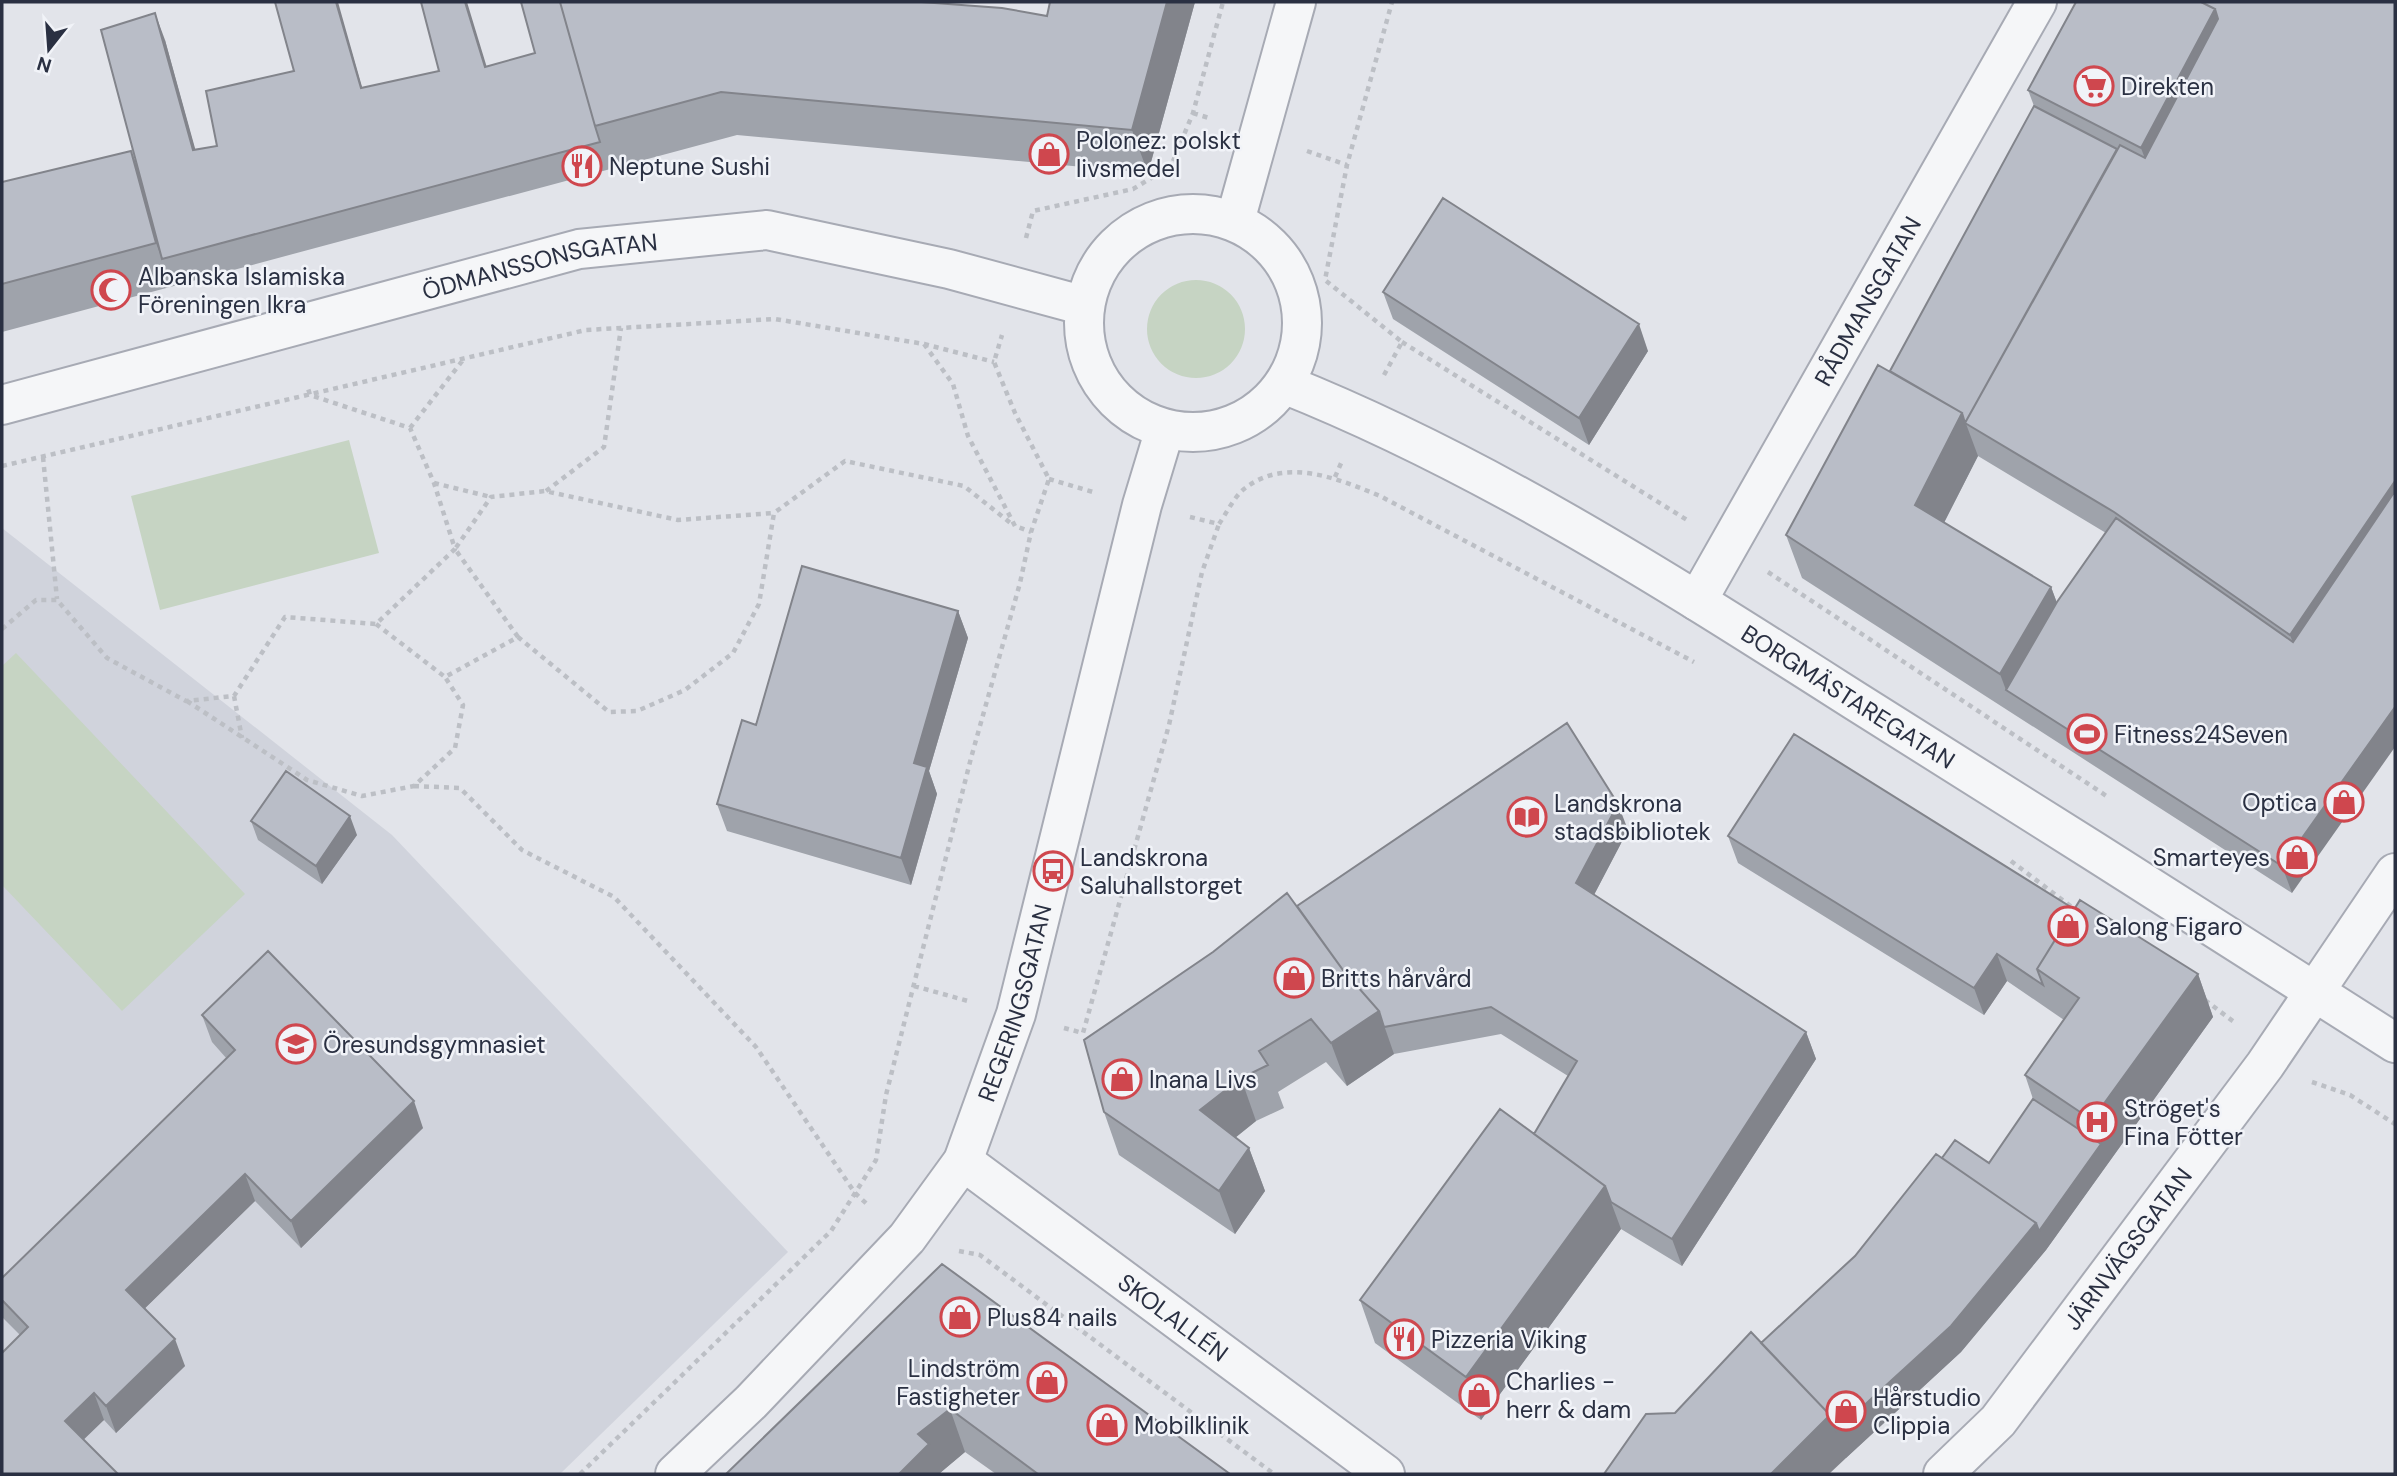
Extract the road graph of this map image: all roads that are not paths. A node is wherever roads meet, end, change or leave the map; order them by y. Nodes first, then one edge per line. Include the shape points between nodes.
1 (1296, 2) edge
2 (2037, 2) edge
3 (1235, 221) junction
4 (1085, 306) junction
5 (1284, 384) junction
6 (2, 405) edge
7 (1165, 429) junction
8 (1696, 601) junction
9 (2395, 873) edge
10 (2314, 990) junction
11 (2395, 1042) edge
12 (963, 1161) junction
13 (675, 1474) edge
14 (1385, 1474) edge
15 (1943, 1474) edge

1 - 3 street
2 - 8 street, RÅDMANSGATAN
3 - 4 street via 1181,214 1130,233 1100,265
3 - 5 street via 1281,256 1298,291 1303,330 1294,368
4 - 6 street, ÖDMANSSONSGATAN via 767,230 579,249
4 - 7 street via 1086,346 1102,382 1129,412
5 - 7 street via 1261,408 1232,425 1199,432
5 - 8 street, BORGMÄSTAREGATAN via 1363,415 1490,481
7 - 12 street, REGERINGSGATAN via 1142,505 1016,1014
8 - 10 street, BORGMÄSTAREGATAN
9 - 10 street, JÄRNVÄGSGATAN
10 - 11 street, BORGMÄSTAREGATAN
10 - 15 street, JÄRNVÄGSGATAN via 2265,1065 1998,1421
12 - 13 street, REGERINGSGATAN via 907,1238 751,1402
12 - 14 street, SKOLALLÉN

